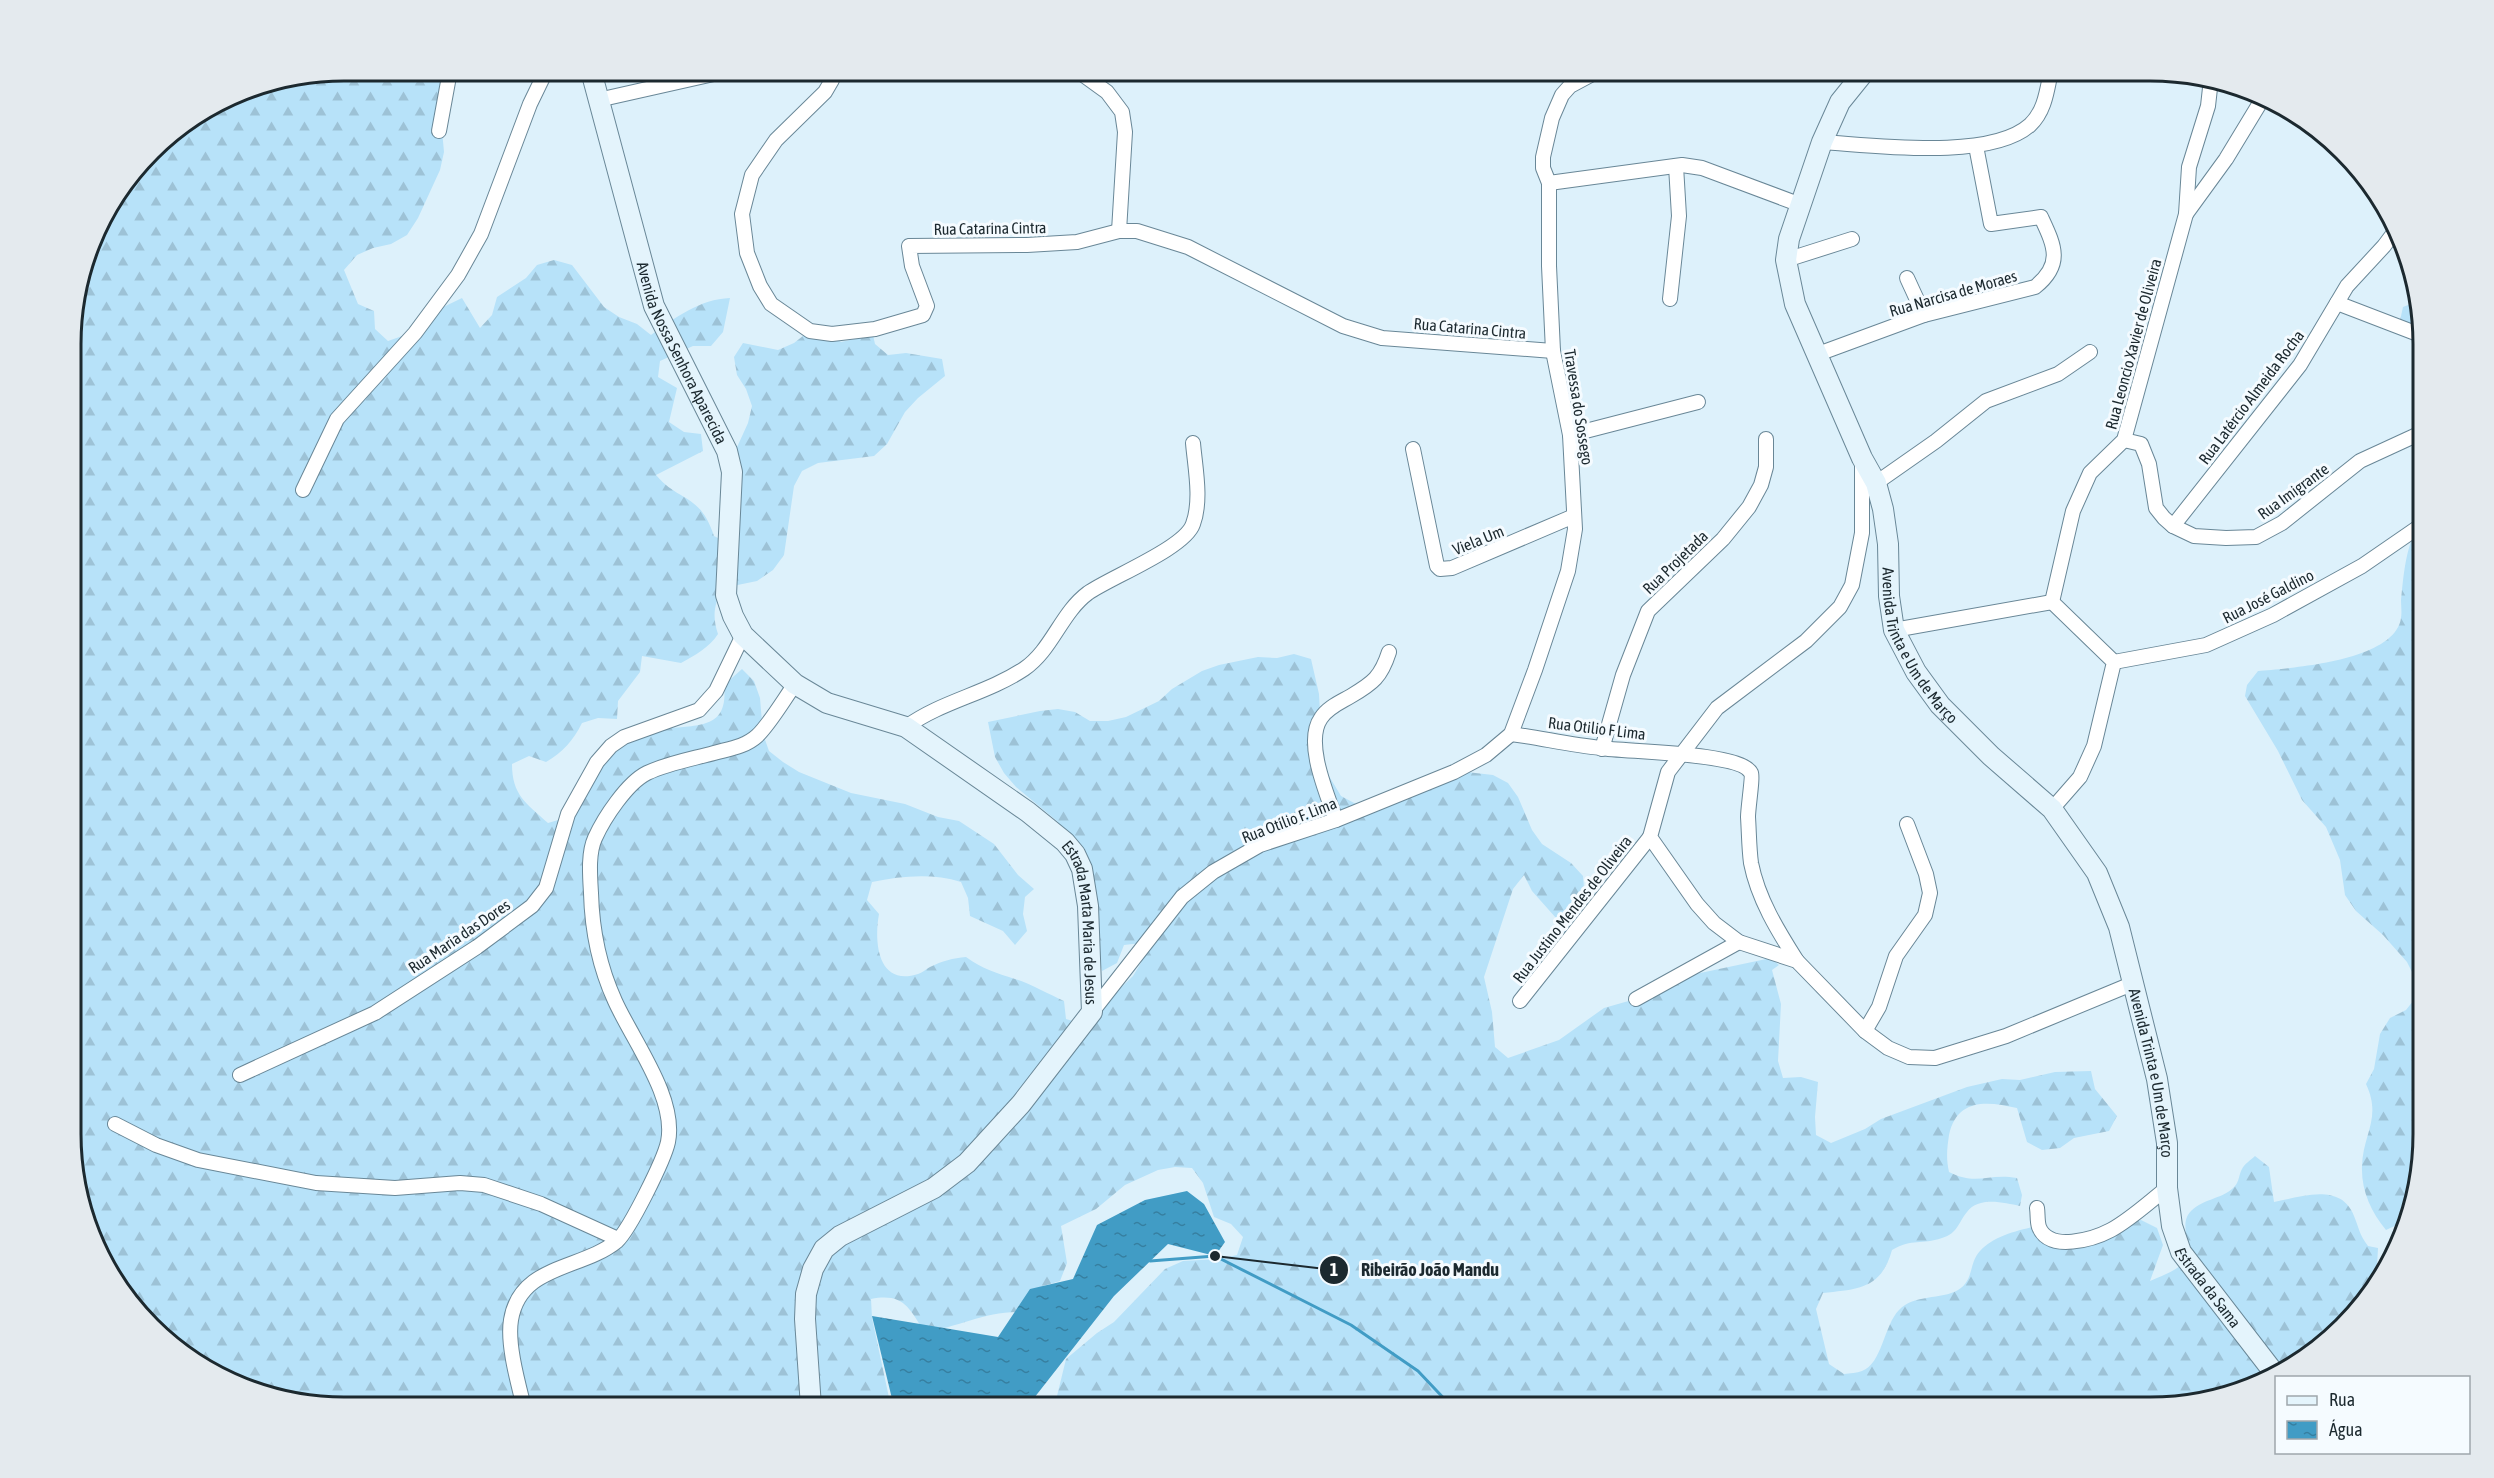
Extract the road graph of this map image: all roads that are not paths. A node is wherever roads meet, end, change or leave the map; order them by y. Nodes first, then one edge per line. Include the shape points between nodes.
1 (448, 81) edge
2 (541, 81) edge
3 (594, 81) edge
4 (680, 81) edge
5 (831, 81) edge
6 (1092, 81) edge
7 (1581, 81) edge
8 (1856, 81) edge
9 (2049, 81) edge
10 (2210, 88) edge
11 (598, 100) junction
12 (2260, 105) edge
13 (439, 131) dead end
14 (1822, 142) junction
15 (1976, 146) junction
16 (1676, 166) junction
17 (1549, 183) junction
18 (1801, 205) junction
19 (2186, 214) junction
20 (1119, 231) junction
21 (2390, 237) edge
22 (1852, 239) dead end
23 (1786, 260) junction
24 (1907, 278) dead end
25 (1670, 299) dead end
26 (2337, 303) junction
27 (1924, 315) junction
28 (2412, 332) edge
29 (1553, 351) junction
30 (2090, 352) dead end
31 (1818, 354) junction
32 (1698, 402) dead end
33 (1570, 435) junction
34 (2413, 437) edge
35 (1766, 439) dead end
36 (2124, 440) junction
37 (1193, 442) dead end
38 (1413, 449) dead end
39 (1862, 458) junction
40 (1876, 483) junction
41 (303, 490) dead end
42 (1574, 516) junction
43 (2173, 526) junction
44 (2413, 531) edge
45 (2052, 602) junction
46 (1894, 630) junction
47 (743, 635) junction
48 (1389, 652) dead end
49 (2114, 662) junction
50 (795, 684) junction
51 (906, 728) junction
52 (1511, 734) junction
53 (1602, 749) junction
54 (1681, 753) junction
55 (2052, 809) junction
56 (1336, 820) junction
57 (1907, 824) dead end
58 (1650, 837) junction
59 (1739, 942) junction
60 (1797, 961) junction
61 (2134, 983) junction
62 (1636, 999) dead end
63 (1520, 1001) dead end
64 (1092, 1012) junction
65 (1865, 1031) junction
66 (240, 1075) dead end
67 (115, 1124) dead end
68 (2167, 1188) junction
69 (2037, 1208) dead end
70 (618, 1239) junction
71 (2270, 1368) edge
72 (522, 1397) edge
73 (810, 1397) edge

1 - 13 street
2 - 41 street via 482,234 415,333 337,419
3 - 11 street, Avenida Nossa Senhora Aparecida
4 - 11 street
5 - 20 street, Rua Catarina Cintra via 777,140 752,175 742,214 747,253 760,286 771,304 810,331 832,334 875,329 923,315 927,306 909,246 1067,243
6 - 20 street via 1122,112 1125,132
7 - 17 street, Travessa do Sossego via 1565,91 1552,118 1543,157
8 - 14 street, Avenida Trinta e Um de Março via 1840,102
9 - 15 street via 2043,107 2030,125 2011,137
10 - 19 street, Rua Leoncio Xavier de Oliveira via 2189,167
11 - 47 street, Avenida Nossa Senhora Aparecida via 654,306 727,451 732,472 726,595
12 - 19 street
14 - 15 street via 1920,148
14 - 18 street, Avenida Trinta e Um de Março
15 - 27 street, Rua Narcisa de Moraes via 1991,224 2041,217 2055,246 2053,266 2035,287
16 - 17 street
16 - 18 street via 1702,168
16 - 25 street via 1679,216
17 - 29 street, Travessa do Sossego
18 - 23 street, Avenida Trinta e Um de Março
19 - 36 street, Rua Leoncio Xavier de Oliveira
20 - 29 street, Rua Catarina Cintra via 1137,231 1188,247 1343,326 1382,338
21 - 26 street, Rua Latércio Almeida Rocha
22 - 23 street
23 - 31 street, Avenida Trinta e Um de Março via 1795,304
24 - 27 street
26 - 28 street
26 - 43 street, Rua Latércio Almeida Rocha via 2300,365
27 - 31 street, Rua Narcisa de Moraes
29 - 33 street, Travessa do Sossego
30 - 40 street via 2058,374 1986,401
31 - 39 street, Avenida Trinta e Um de Março
32 - 33 street
33 - 42 street, Travessa do Sossego
34 - 43 street, Rua Imigrante via 2360,461 2282,523 2256,537 2194,536
35 - 53 street, Rua Projetada via 1766,467 1749,507 1723,539 1648,611 1623,675
36 - 43 street via 2141,444 2149,464 2156,508
36 - 45 street, Rua Leoncio Xavier de Oliveira via 2090,472 2073,511
37 - 51 street via 1196,503 1193,525 1185,536 1088,593 1026,668 985,691 921,717
38 - 42 street, Viela Um via 1440,569 1452,568
39 - 40 street, Avenida Trinta e Um de Março
39 - 54 street via 1862,533 1852,585 1840,607 1806,640 1717,708
40 - 46 street, Avenida Trinta e Um de Março via 1888,544
42 - 52 street, Travessa do Sossego via 1568,571
44 - 49 street, Rua José Galdino via 2362,566 2273,615 2206,645
45 - 46 street
45 - 49 street
46 - 55 street, Avenida Trinta e Um de Março via 1916,672 1940,705
47 - 50 street, Estrada Marta Maria de Jesus
47 - 66 street, Rua Maria das Dores via 716,691 699,710 624,737 597,762 568,814 546,888 532,906 375,1013
48 - 56 street via 1379,676 1333,706 1316,729 1315,748
49 - 55 street via 2094,746 2080,777
50 - 51 street, Estrada Marta Maria de Jesus via 826,703
50 - 70 street via 757,736 739,747 645,774 624,793 594,840 590,873 597,956 614,1001 666,1104 670,1123 668,1144 639,1209
51 - 64 street, Estrada Marta Maria de Jesus via 1028,812 1075,854 1082,869 1088,906
52 - 53 street, Rua Otilio F Lima
52 - 56 street, Rua Otílio F. Lima via 1486,755 1454,772
53 - 54 street, Rua Otilio F Lima
54 - 58 street via 1668,772
54 - 60 street, Rua Otilio F Lima via 1736,763 1751,773 1751,863 1777,930
55 - 61 street, Avenida Trinta e Um de Março via 2097,873 2119,927
56 - 64 street, Rua Otílio F. Lima via 1260,845 1213,872 1182,897
57 - 65 street via 1930,893 1925,915 1896,956 1879,1008
58 - 59 street via 1697,904
58 - 63 street, Rua Justino Mendes de Oliveira
59 - 60 street
59 - 62 street
60 - 65 street
61 - 65 street via 2006,1036 1935,1058 1909,1057
61 - 68 street, Avenida Trinta e Um de Março via 2168,1143
64 - 73 street, Estrada Marta Maria de Jesus via 1021,1104 967,1163 934,1188 840,1236 824,1249 806,1294
67 - 70 street via 198,1160 316,1183 395,1188 484,1185 541,1204
68 - 69 street via 2113,1229 2068,1242 2053,1240 2043,1233
68 - 71 street, Estrada da Sama via 2172,1226 2181,1252
70 - 72 street via 600,1252 550,1271 526,1288 515,1305 510,1322

